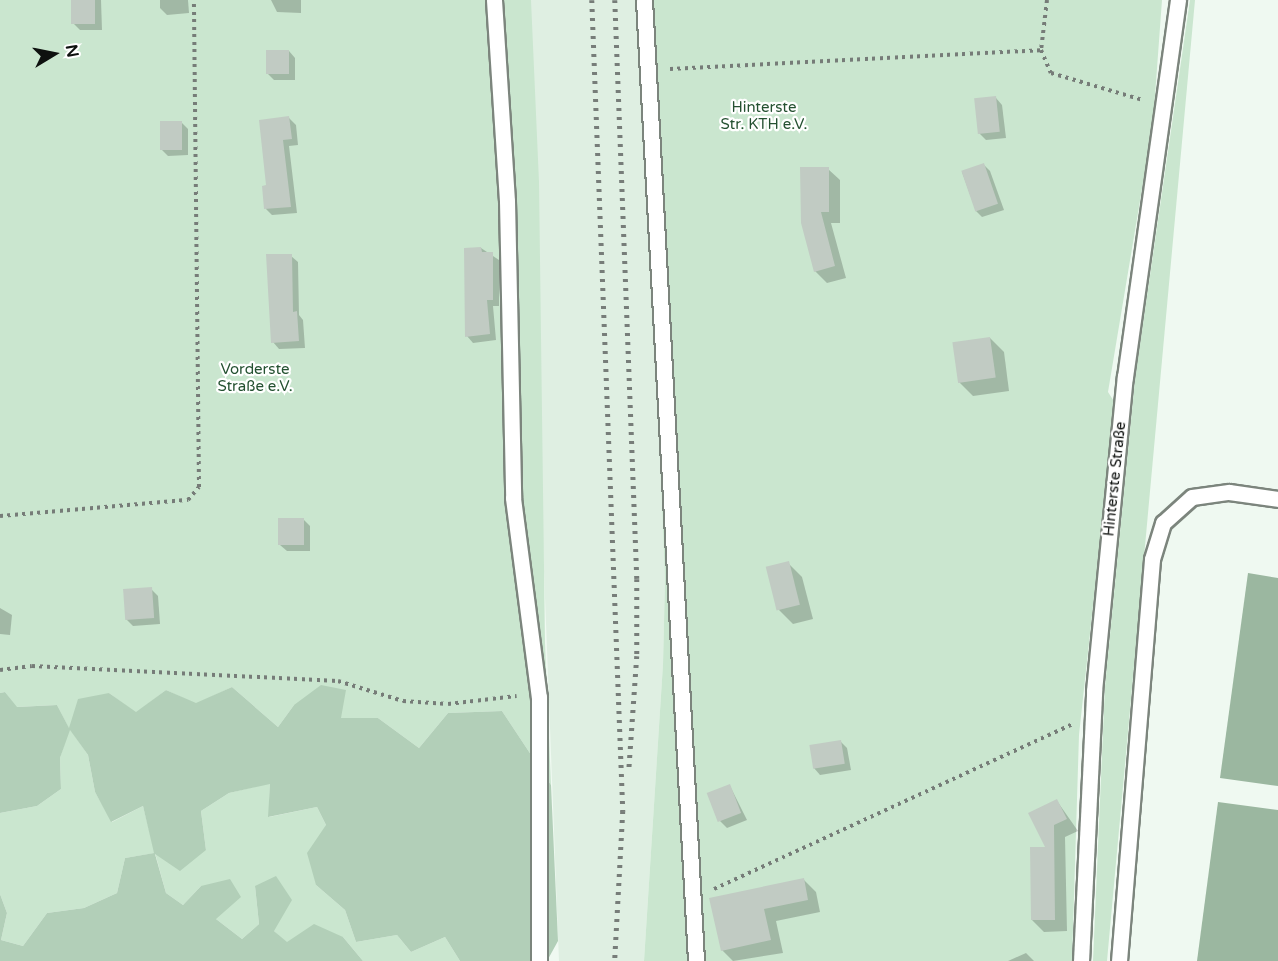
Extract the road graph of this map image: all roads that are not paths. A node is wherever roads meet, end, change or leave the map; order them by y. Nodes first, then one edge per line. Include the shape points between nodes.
1 (494, 0) edge
2 (644, 0) edge
3 (1178, 0) edge
4 (1278, 499) edge
5 (540, 961) edge
6 (696, 961) edge
7 (1081, 961) edge
8 (1119, 961) edge

1 - 5 lane via 507,201 513,498 539,697
2 - 6 lane
3 - 7 lane, Hinterste Straße via 1125,377 1093,722
4 - 8 lane via 1229,492 1192,497 1163,523 1152,559

